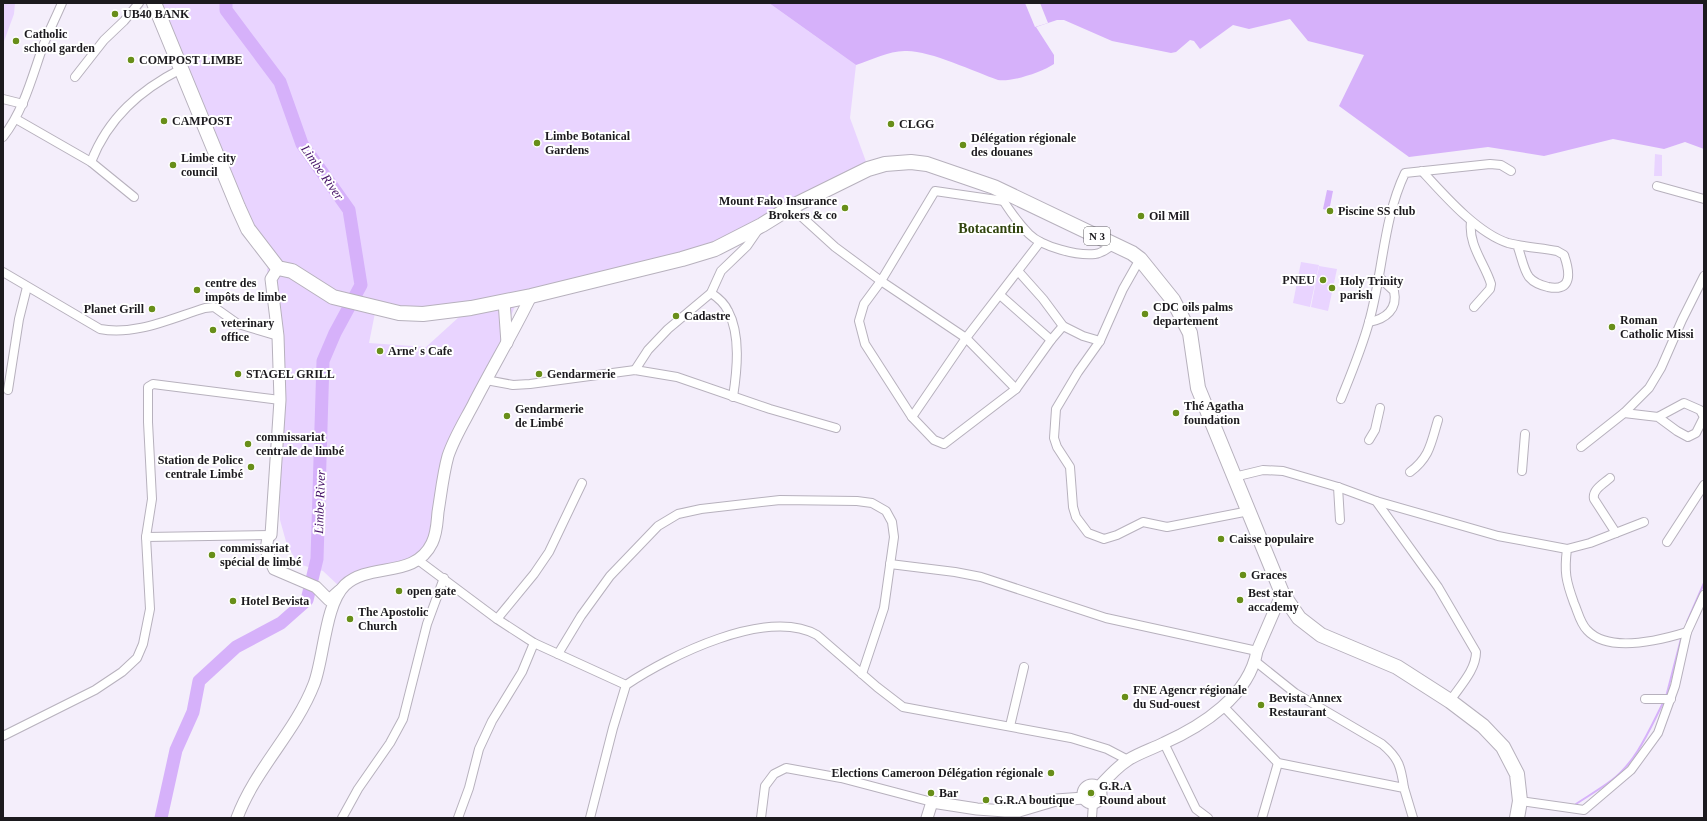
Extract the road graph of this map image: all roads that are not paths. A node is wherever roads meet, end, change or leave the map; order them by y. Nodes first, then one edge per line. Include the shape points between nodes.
1 (62, 3) edge
2 (139, 3) edge
3 (154, 3) edge
4 (181, 69) junction
5 (75, 77) dead end
6 (3, 99) edge
7 (23, 104) junction
8 (16, 118) junction
9 (3, 136) edge
10 (90, 162) junction
11 (1422, 171) junction
12 (1511, 171) dead end
13 (1657, 186) dead end
14 (994, 187) junction
15 (134, 197) dead end
16 (1704, 199) edge
17 (1004, 201) junction
18 (792, 207) junction
19 (1471, 222) junction
20 (762, 225) junction
21 (1040, 242) junction
22 (1114, 244) junction
23 (1517, 245) junction
24 (1140, 259) junction
25 (278, 268) junction
26 (1018, 271) junction
27 (3, 272) edge
28 (1704, 276) edge
29 (1379, 277) junction
30 (881, 281) junction
31 (27, 287) junction
32 (711, 293) junction
33 (1000, 295) junction
34 (531, 296) junction
35 (504, 301) junction
36 (1474, 307) dead end
37 (1369, 322) junction
38 (1063, 326) junction
39 (278, 336) junction
40 (966, 338) junction
41 (1051, 340) junction
42 (1100, 341) junction
43 (508, 343) junction
44 (635, 370) junction
45 (486, 380) junction
46 (1016, 389) junction
47 (8, 390) dead end
48 (733, 397) junction
49 (1341, 399) dead end
50 (280, 400) junction
51 (1380, 408) dead end
52 (1624, 413) junction
53 (912, 417) junction
54 (1658, 417) junction
55 (1438, 420) dead end
56 (836, 428) dead end
57 (1525, 434) dead end
58 (1369, 440) dead end
59 (1581, 447) dead end
60 (1522, 471) dead end
61 (1410, 472) dead end
62 (1234, 477) junction
63 (1610, 478) dead end
64 (582, 483) dead end
65 (1704, 486) edge
66 (1338, 487) junction
67 (1376, 500) junction
68 (1249, 511) junction
69 (1340, 520) dead end
70 (1644, 522) dead end
71 (1616, 533) junction
72 (271, 535) junction
73 (146, 537) junction
74 (1667, 542) dead end
75 (1567, 549) junction
76 (418, 560) junction
77 (890, 564) junction
78 (444, 578) junction
79 (341, 590) junction
80 (1282, 593) junction
81 (1704, 595) edge
82 (497, 618) junction
83 (1687, 632) junction
84 (534, 643) junction
85 (558, 654) junction
86 (1256, 656) junction
87 (1024, 667) dead end
88 (862, 674) junction
89 (626, 685) junction
90 (1645, 699) dead end
91 (1671, 699) junction
92 (1450, 701) junction
93 (1223, 706) junction
94 (1010, 726) junction
95 (3, 736) edge
96 (1164, 744) junction
97 (1128, 760) junction
98 (1278, 763) junction
99 (1404, 788) junction
100 (1088, 800) junction
101 (1520, 801) junction
102 (932, 802) junction
103 (1020, 814) edge
104 (237, 818) edge
105 (342, 818) edge
106 (458, 818) edge
107 (590, 818) edge
108 (761, 818) edge
109 (927, 818) edge
110 (1092, 818) edge
111 (1208, 818) edge
112 (1262, 818) edge
113 (1413, 818) edge
114 (1517, 818) edge

1 - 7 street via 44,44
2 - 5 street via 104,40
3 - 4 highway
4 - 10 street via 154,84 126,107 106,131
4 - 25 highway via 248,229
6 - 7 street
7 - 8 street
8 - 9 street
8 - 10 street
10 - 15 street
11 - 12 street via 1490,164 1501,165
11 - 19 street
11 - 29 street via 1405,173 1398,188
13 - 16 street
14 - 17 street
14 - 18 highway, N 3 via 927,164 884,164 868,169
14 - 22 highway, N 3
17 - 21 street via 1030,235
17 - 30 street via 935,191
18 - 20 highway, N 3
18 - 30 street via 835,247
19 - 23 street via 1497,238
19 - 36 street via 1474,245 1491,284 1490,289
20 - 32 street via 747,246 721,271
20 - 34 highway, N 3 via 715,249
21 - 22 street via 1060,249 1090,254 1101,253
21 - 26 street
22 - 24 highway, N 3
23 - 23 street via 1557,251 1564,255 1567,282 1557,288 1543,286 1532,280
24 - 42 street via 1123,289
24 - 62 highway, N 3 via 1173,300 1190,333 1198,388
25 - 35 highway, N 3 via 292,271 333,297 399,313 423,314
25 - 39 street via 271,279
26 - 33 street
26 - 38 street via 1044,299
27 - 31 street
28 - 52 street via 1656,378
29 - 37 street
29 - 37 street via 1394,291 1395,297 1387,315
30 - 40 street
30 - 53 street via 864,304 859,321 865,344
31 - 39 street via 100,329 114,332 133,330 214,307 238,324
31 - 47 street via 19,318
32 - 44 street via 668,329 648,350
32 - 48 street via 728,310 733,329 737,363
33 - 40 street
33 - 41 street
34 - 35 highway, N 3
34 - 43 street
35 - 43 street
37 - 49 street
38 - 41 street
38 - 42 street
39 - 50 street
40 - 46 street
40 - 53 street
41 - 46 street
42 - 68 street via 1056,409 1054,420 1054,438 1070,467 1073,507 1083,528 1096,536 1110,538 1142,522 1167,526
43 - 45 street
44 - 45 street via 525,385
44 - 48 street via 676,377
45 - 76 street via 454,439 448,457 437,528 432,543
46 - 53 street via 944,444 934,440
48 - 56 street
50 - 72 street
50 - 73 street via 153,384 148,387 152,500
51 - 58 street
52 - 54 street
52 - 59 street
54 - 54 street via 1684,403 1700,410 1704,417 1696,434 1688,437
55 - 61 street via 1428,455
57 - 60 street
62 - 66 street via 1263,470 1283,471
62 - 68 highway, N 3
63 - 71 street via 1593,495
64 - 82 street via 549,552
65 - 74 street
66 - 67 street
66 - 69 street
67 - 75 street via 1498,536
67 - 92 street via 1438,587 1476,652 1476,660
68 - 80 highway, N 3
70 - 71 street
71 - 75 street
72 - 73 street
72 - 79 street via 268,537 266,550 274,569 316,587 329,600
73 - 95 street via 150,609 144,644 137,658 122,672 95,690
75 - 83 street via 1564,574 1566,581 1583,626 1594,636 1620,643 1651,641
76 - 78 street
76 - 79 street via 401,568 362,576
77 - 85 street via 894,537 892,522 886,511 872,503 780,500 678,514 658,526 610,576
77 - 86 street via 981,578 1106,618
77 - 88 street via 884,608
78 - 82 street
78 - 105 street via 427,624 403,719
79 - 104 street via 332,608 314,683 297,720 258,776
80 - 86 street
80 - 92 highway, N 3 via 1299,618 1321,635 1397,667
81 - 83 street
82 - 84 street
83 - 91 street
84 - 85 street
84 - 106 street via 522,672 492,721 479,749
85 - 89 street
86 - 93 street via 1240,688
86 - 99 street via 1294,693 1382,744 1394,755 1401,770
87 - 94 street
88 - 89 street via 809,630 772,628 740,632 719,638 670,659
88 - 94 street via 903,707
89 - 107 street
90 - 91 street
91 - 101 street via 1658,733 1638,762 1584,810
92 - 101 highway, N 3 via 1483,726 1503,747 1517,774
93 - 96 street via 1200,724
93 - 98 street
94 - 97 street via 1086,742
96 - 97 street
96 - 111 street via 1196,809
97 - 100 street via 1099,787 1088,785 1084,791
98 - 99 street
98 - 112 street
99 - 113 street
100 - 103 street via 1056,800
100 - 110 street
101 - 114 highway, N 3
102 - 103 street
102 - 108 street via 841,778 786,768 774,774 766,786
102 - 109 street

